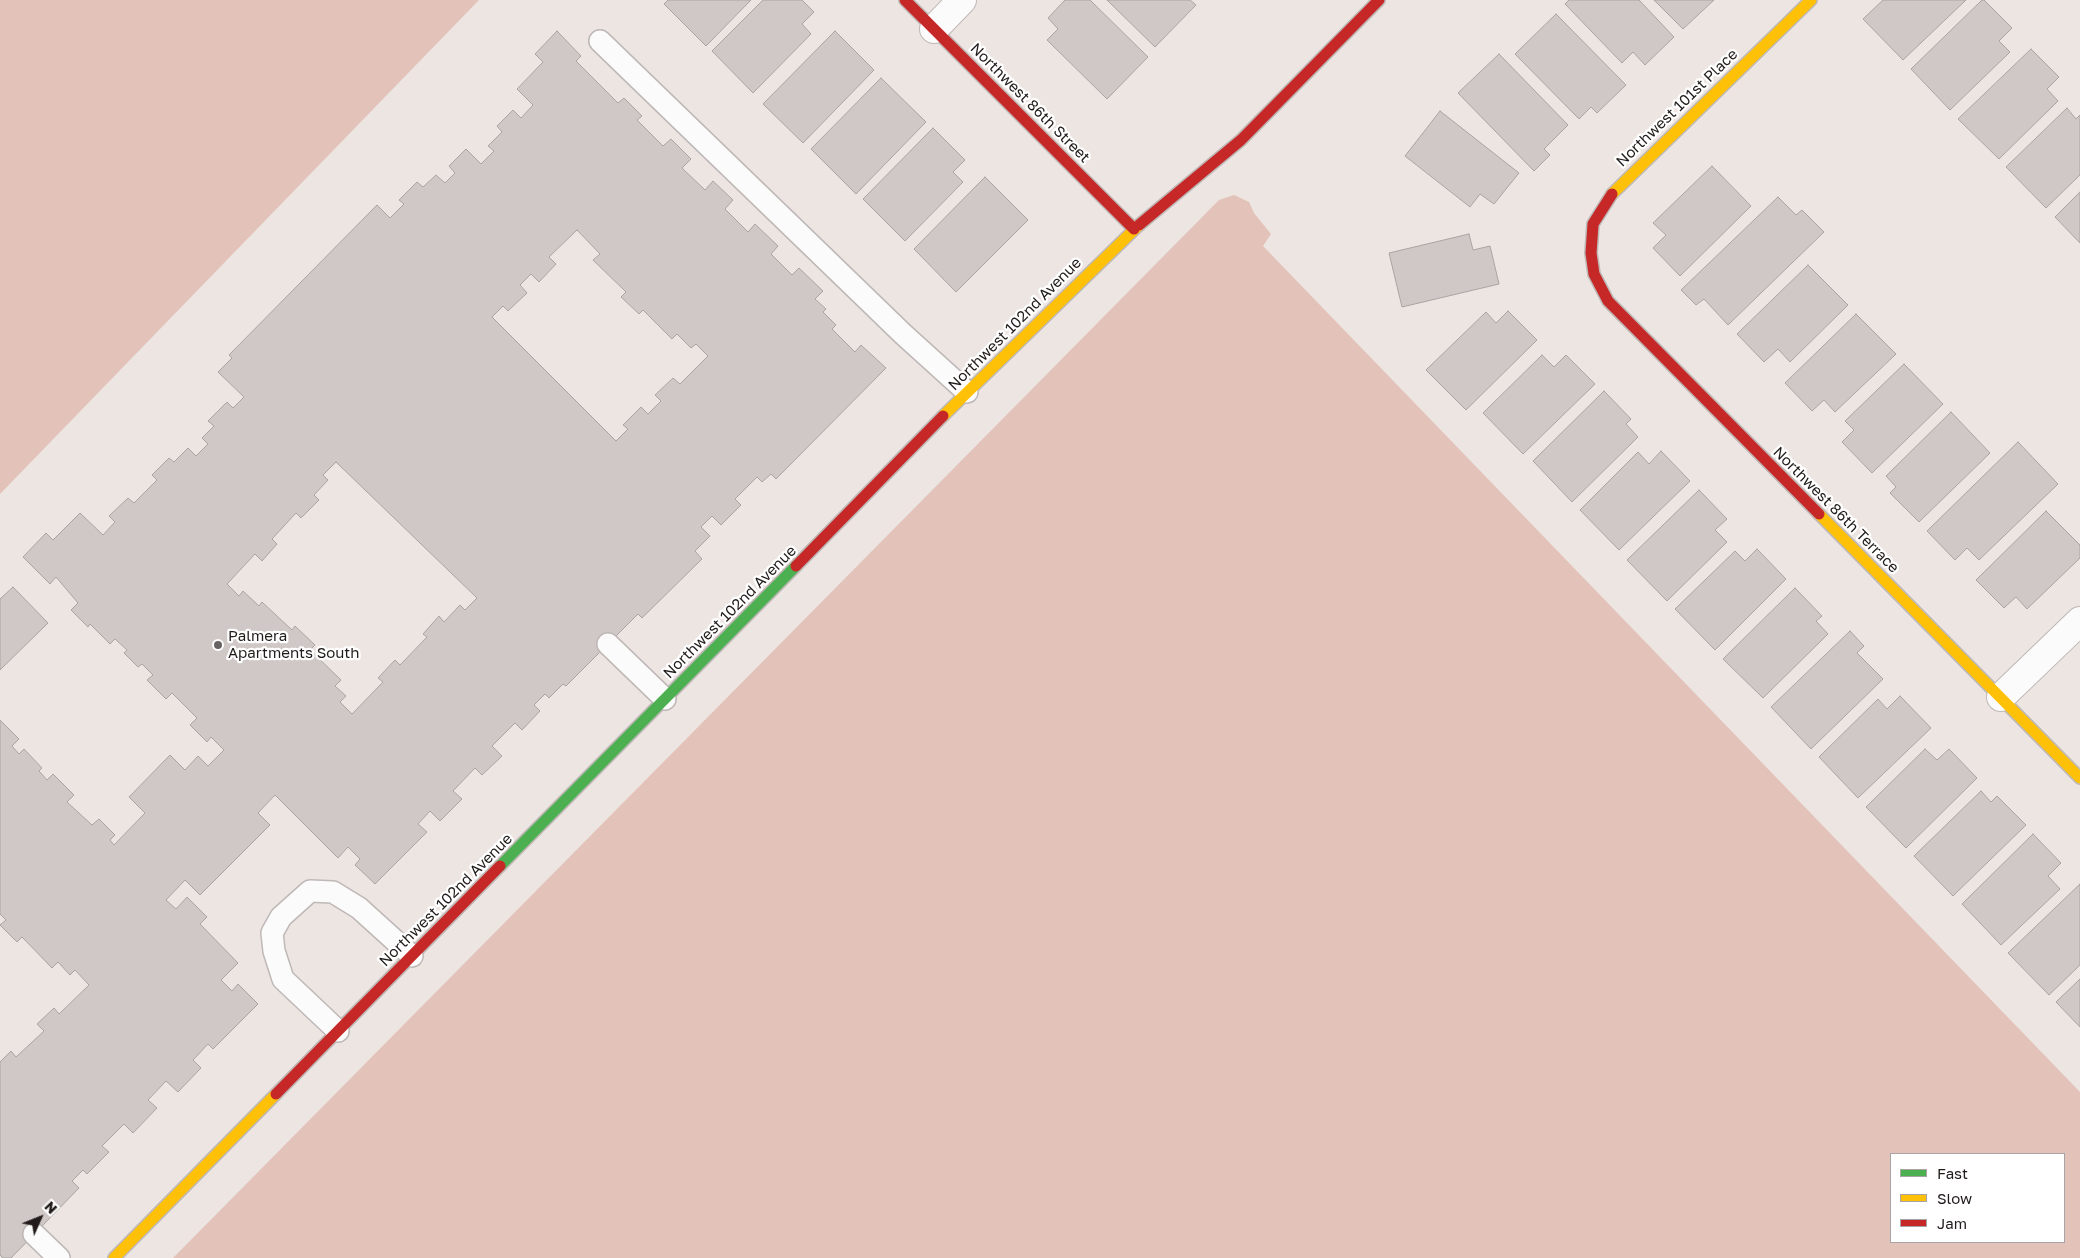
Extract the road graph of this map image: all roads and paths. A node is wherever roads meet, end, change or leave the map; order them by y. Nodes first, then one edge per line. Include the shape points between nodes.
1 (905, 0) edge
2 (962, 0) edge
3 (1380, 0) edge
4 (1811, 0) edge
5 (934, 29) junction
6 (600, 41) dead end
7 (1134, 228) junction
8 (1591, 252) joint
9 (967, 392) junction
10 (2080, 621) edge
11 (608, 644) dead end
12 (2001, 697) junction
13 (664, 700) junction
14 (2080, 778) edge
15 (412, 956) junction
16 (338, 1031) junction
17 (34, 1234) dead end
18 (58, 1258) edge
19 (114, 1258) edge

1 - 5 street, Northwest 86th Street
2 - 5 street
3 - 7 street, Northwest 102nd Avenue via 1241,140
4 - 8 street, Northwest 101st Place via 1615,189 1593,224
5 - 7 street, Northwest 86th Street
6 - 9 lane
7 - 9 street, Northwest 102nd Avenue
8 - 12 street, Northwest 86th Terrace via 1594,274 1608,301
9 - 13 street, Northwest 102nd Avenue
10 - 12 street
11 - 13 lane
12 - 14 street, Northwest 86th Terrace
13 - 15 street, Northwest 102nd Avenue
15 - 16 street, Northwest 102nd Avenue
15 - 16 lane via 359,908 333,892 310,891 282,917 272,933 283,979
16 - 19 street, Northwest 102nd Avenue
17 - 18 lane

